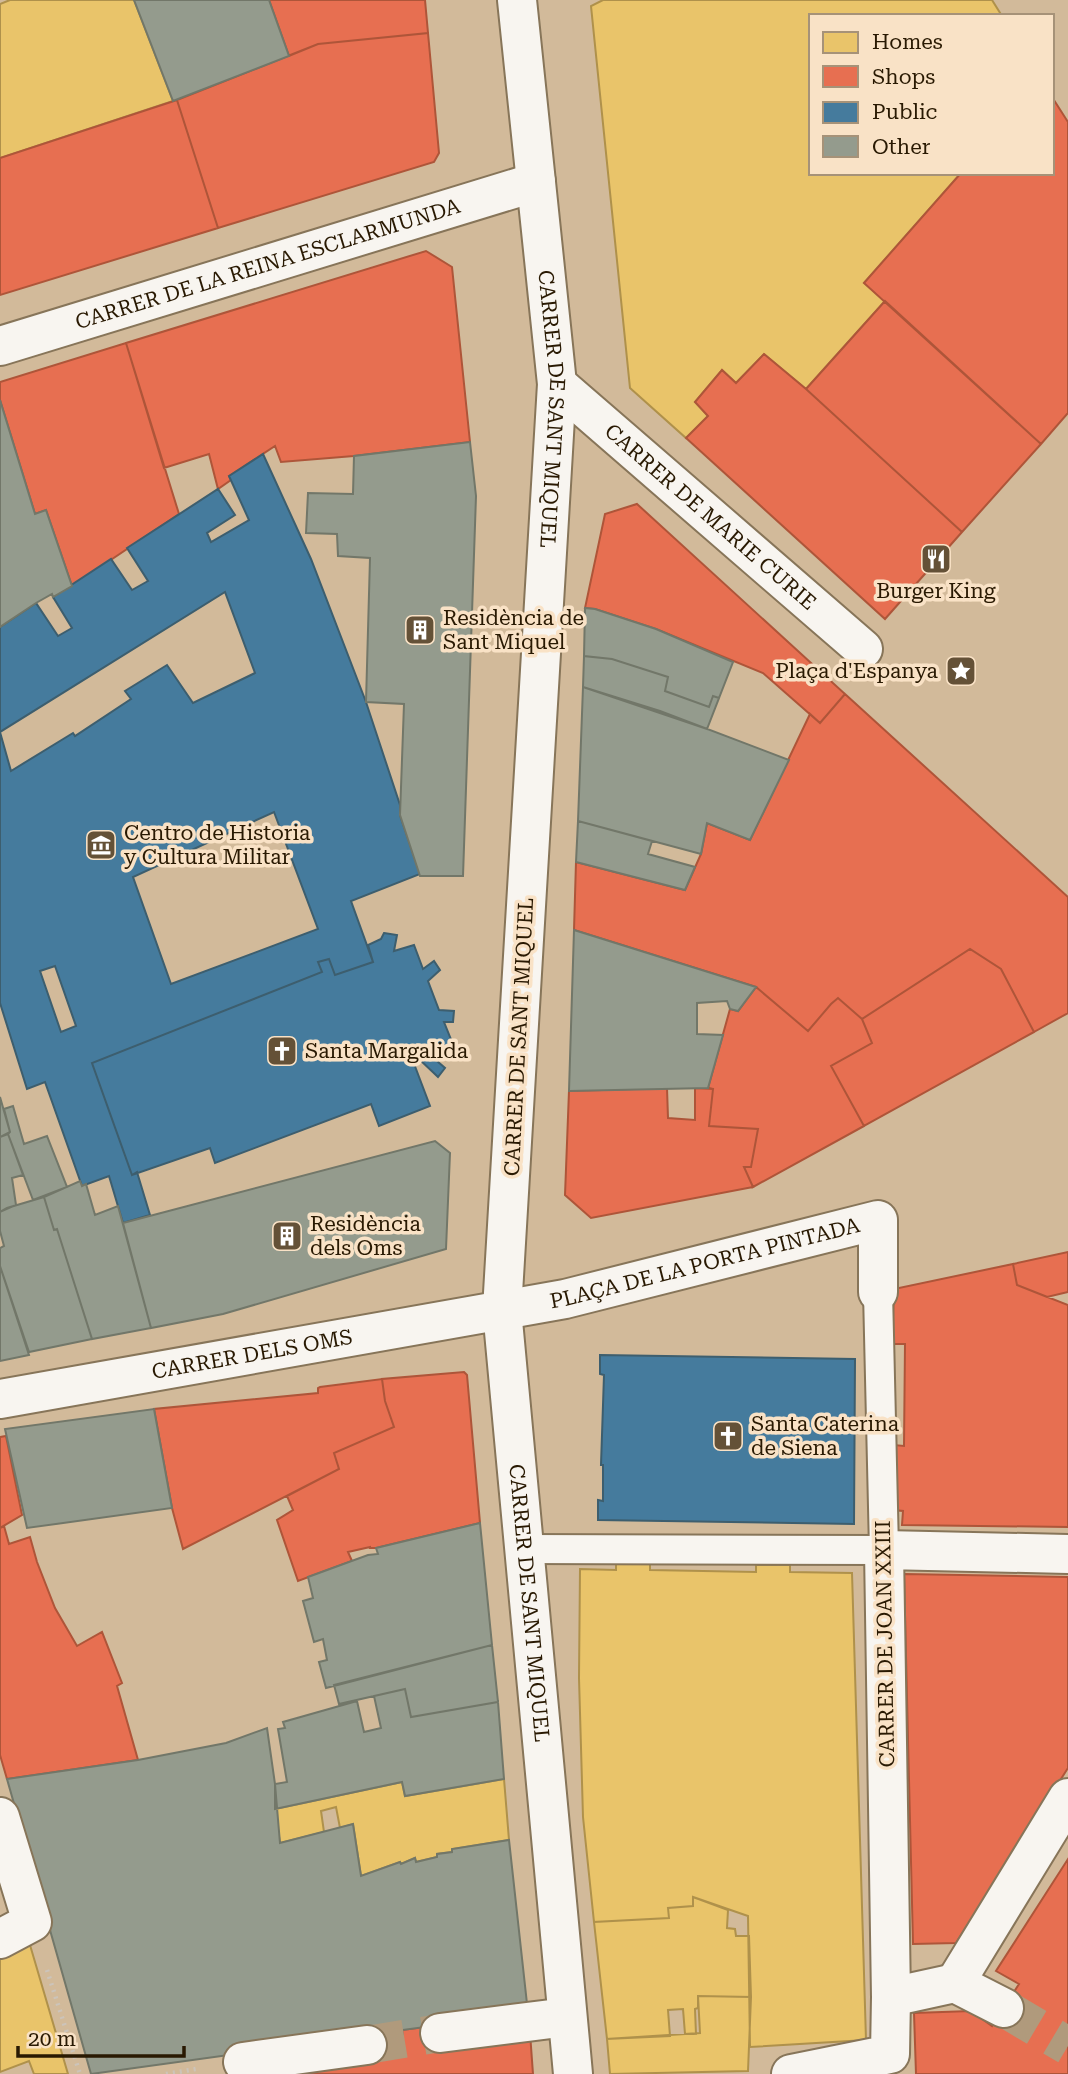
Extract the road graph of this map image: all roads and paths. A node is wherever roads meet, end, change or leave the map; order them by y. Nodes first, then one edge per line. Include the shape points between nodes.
1 (517, 0) edge
2 (536, 182) junction
3 (0, 346) edge
4 (557, 384) junction
5 (863, 649) dead end
6 (878, 1292) joint
7 (502, 1310) junction
8 (0, 1399) edge
9 (524, 1549) junction
10 (884, 1550) junction
11 (1068, 1554) edge
12 (1068, 1798) edge
13 (0, 1817) edge
14 (16, 1931) edge
15 (955, 1983) junction
16 (891, 1997) junction
17 (1004, 2008) tunnel mouth
18 (567, 2017) junction
19 (440, 2033) tunnel mouth
20 (367, 2045) tunnel mouth
21 (243, 2062) dead end
22 (80, 2074) edge
23 (573, 2074) edge
24 (791, 2074) edge

1 - 2 street, CARRER DE SANT MIQUEL
2 - 3 street, CARRER DE LA REINA ESCLARMUNDA
2 - 4 street, CARRER DE SANT MIQUEL
4 - 5 street, CARRER DE MARIE CURIE
4 - 7 street, CARRER DE SANT MIQUEL
6 - 7 street, PLAÇA DE LA PORTA PINTADA via 878,1220 565,1299
6 - 10 lane, CARRER DE JOAN XXIII
7 - 8 street, CARRER DELS OMS
7 - 9 street, CARRER DE SANT MIQUEL
9 - 10 lane
9 - 18 street, CARRER DE SANT MIQUEL
10 - 11 street
10 - 16 street, CARRER DE JOAN XXIII
12 - 15 street
13 - 14 street
14 - 22 path
15 - 16 street
15 - 17 street
16 - 24 street, CARRER DE JOAN XXIII via 890,2054
18 - 19 street
18 - 23 street, CARRER DE SANT MIQUEL
20 - 21 street

